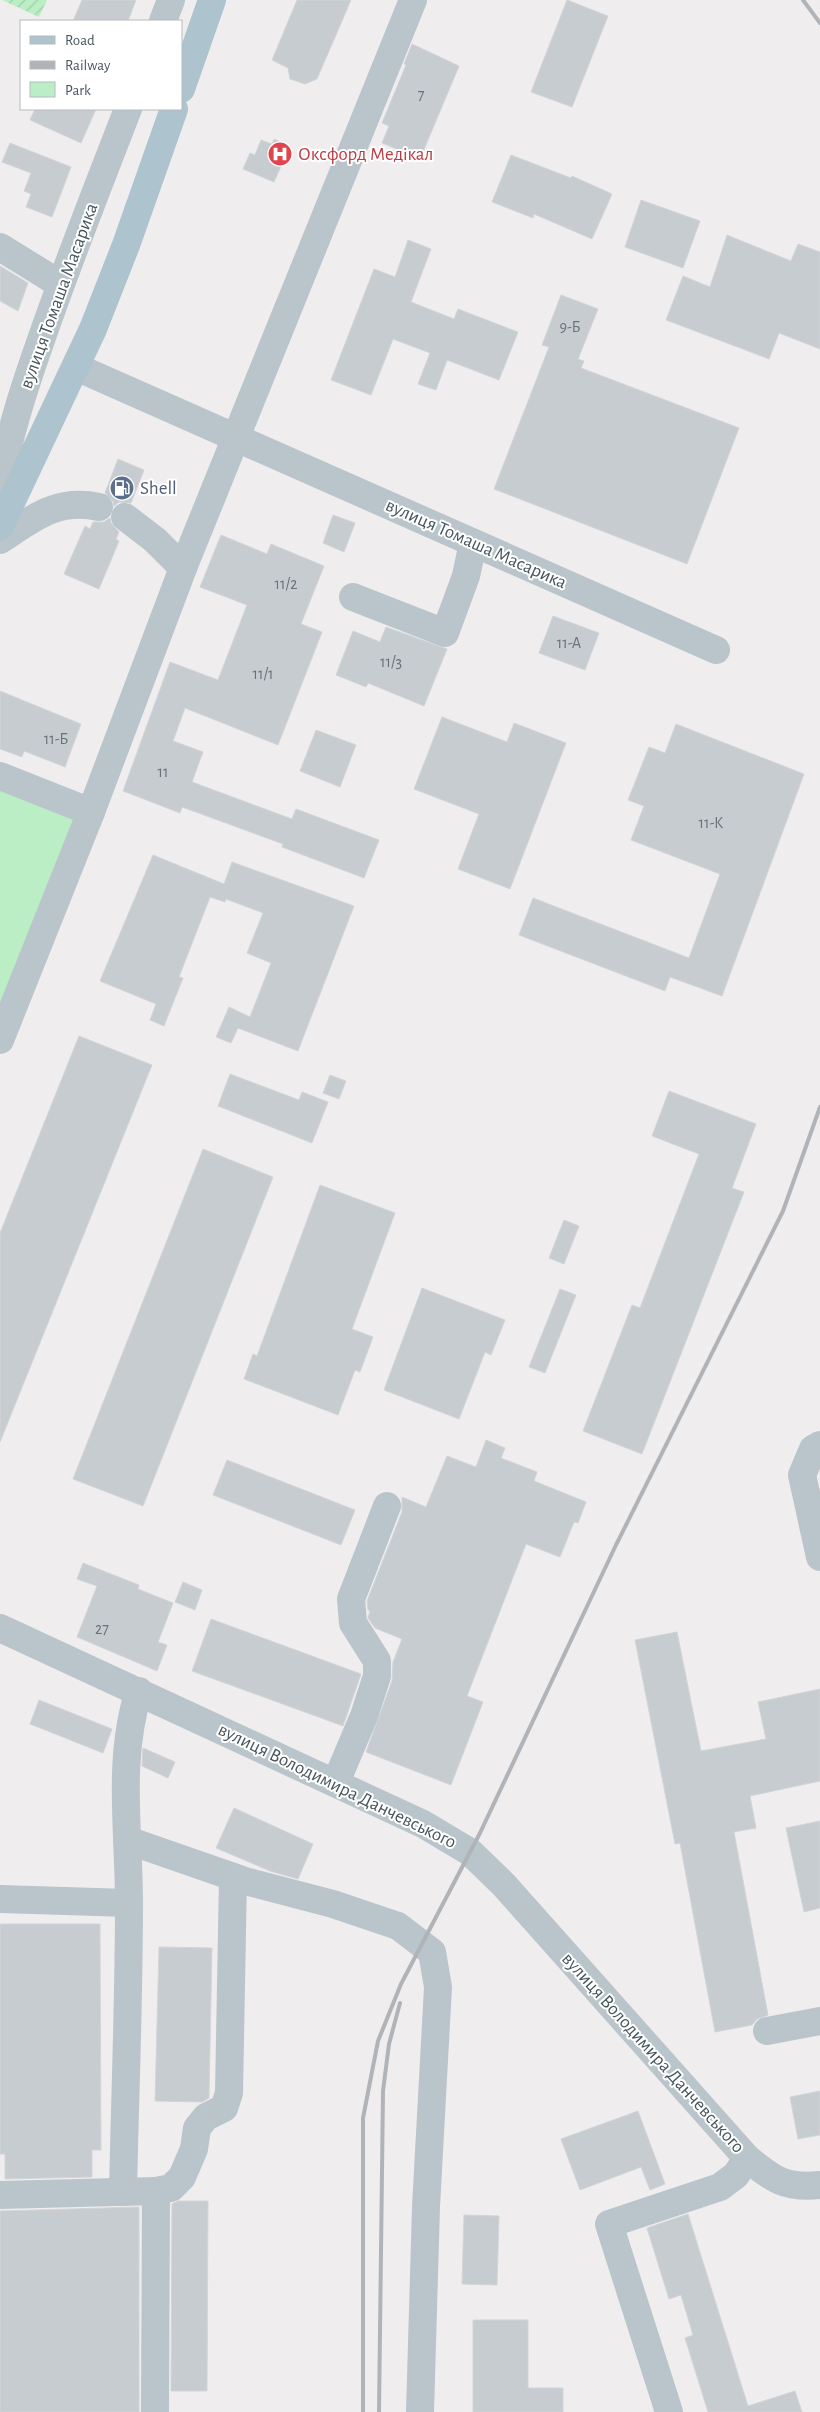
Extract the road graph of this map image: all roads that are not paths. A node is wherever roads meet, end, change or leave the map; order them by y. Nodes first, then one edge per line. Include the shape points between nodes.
1 (171, 0) edge
2 (212, 0) edge
3 (413, 0) edge
4 (162, 20) edge
5 (182, 86) edge
6 (128, 110) edge
7 (174, 110) edge
8 (0, 247) edge
9 (60, 284) junction
10 (76, 368) junction
11 (236, 439) junction
12 (0, 487) edge
13 (99, 507) dead end
14 (125, 517) dead end
15 (0, 526) edge
16 (0, 540) edge
17 (473, 543) junction
18 (183, 568) junction
19 (353, 598) dead end
20 (716, 650) dead end
21 (0, 776) edge
22 (91, 812) junction
23 (0, 1040) edge
24 (820, 1445) edge
25 (387, 1506) dead end
26 (820, 1557) edge
27 (0, 1628) edge
28 (139, 1691) junction
29 (336, 1782) junction
30 (127, 1840) junction
31 (233, 1877) junction
32 (0, 1899) edge
33 (129, 1903) junction
34 (820, 2021) edge
35 (767, 2032) dead end
36 (747, 2158) junction
37 (820, 2185) edge
38 (156, 2191) junction
39 (123, 2192) junction
40 (0, 2195) edge
41 (155, 2412) edge
42 (420, 2412) edge
43 (669, 2412) edge

1 - 4 street
2 - 5 main road
3 - 11 street
6 - 9 street, вулиця Томаша Масарика
7 - 10 main road, вулиця Томаша Масарика via 126,245
8 - 9 street
9 - 12 street, вулиця Томаша Масарика via 21,401
10 - 11 street, вулиця Томаша Масарика
10 - 15 main road, вулиця Томаша Масарика
11 - 17 street, вулиця Томаша Масарика
11 - 18 street
13 - 16 street via 67,504 47,509
14 - 18 street via 155,540
17 - 19 street via 466,576 445,633
17 - 20 street, вулиця Томаша Масарика
18 - 22 street
21 - 22 street
22 - 23 street
24 - 26 street via 813,1449 802,1474
25 - 29 street via 351,1599 353,1623 377,1661 378,1676
27 - 28 street, вулиця Володимира Данчевського
28 - 29 street, вулиця Володимира Данчевського
28 - 30 street via 132,1711 126,1759
29 - 36 street, вулиця Володимира Данчевського via 423,1824 470,1852 504,1885
30 - 31 street
30 - 33 street
31 - 38 street via 229,2093 224,2108 206,2117 197,2128 194,2149 182,2177 171,2188
31 - 42 street via 333,1904 398,1926 432,1952 438,1987 426,2206
32 - 33 street
33 - 39 street
34 - 35 street
36 - 37 street, вулиця Володимира Данчевського via 780,2182 792,2186
36 - 43 street via 736,2175 720,2187 609,2224
38 - 39 street
38 - 41 street
39 - 40 street

